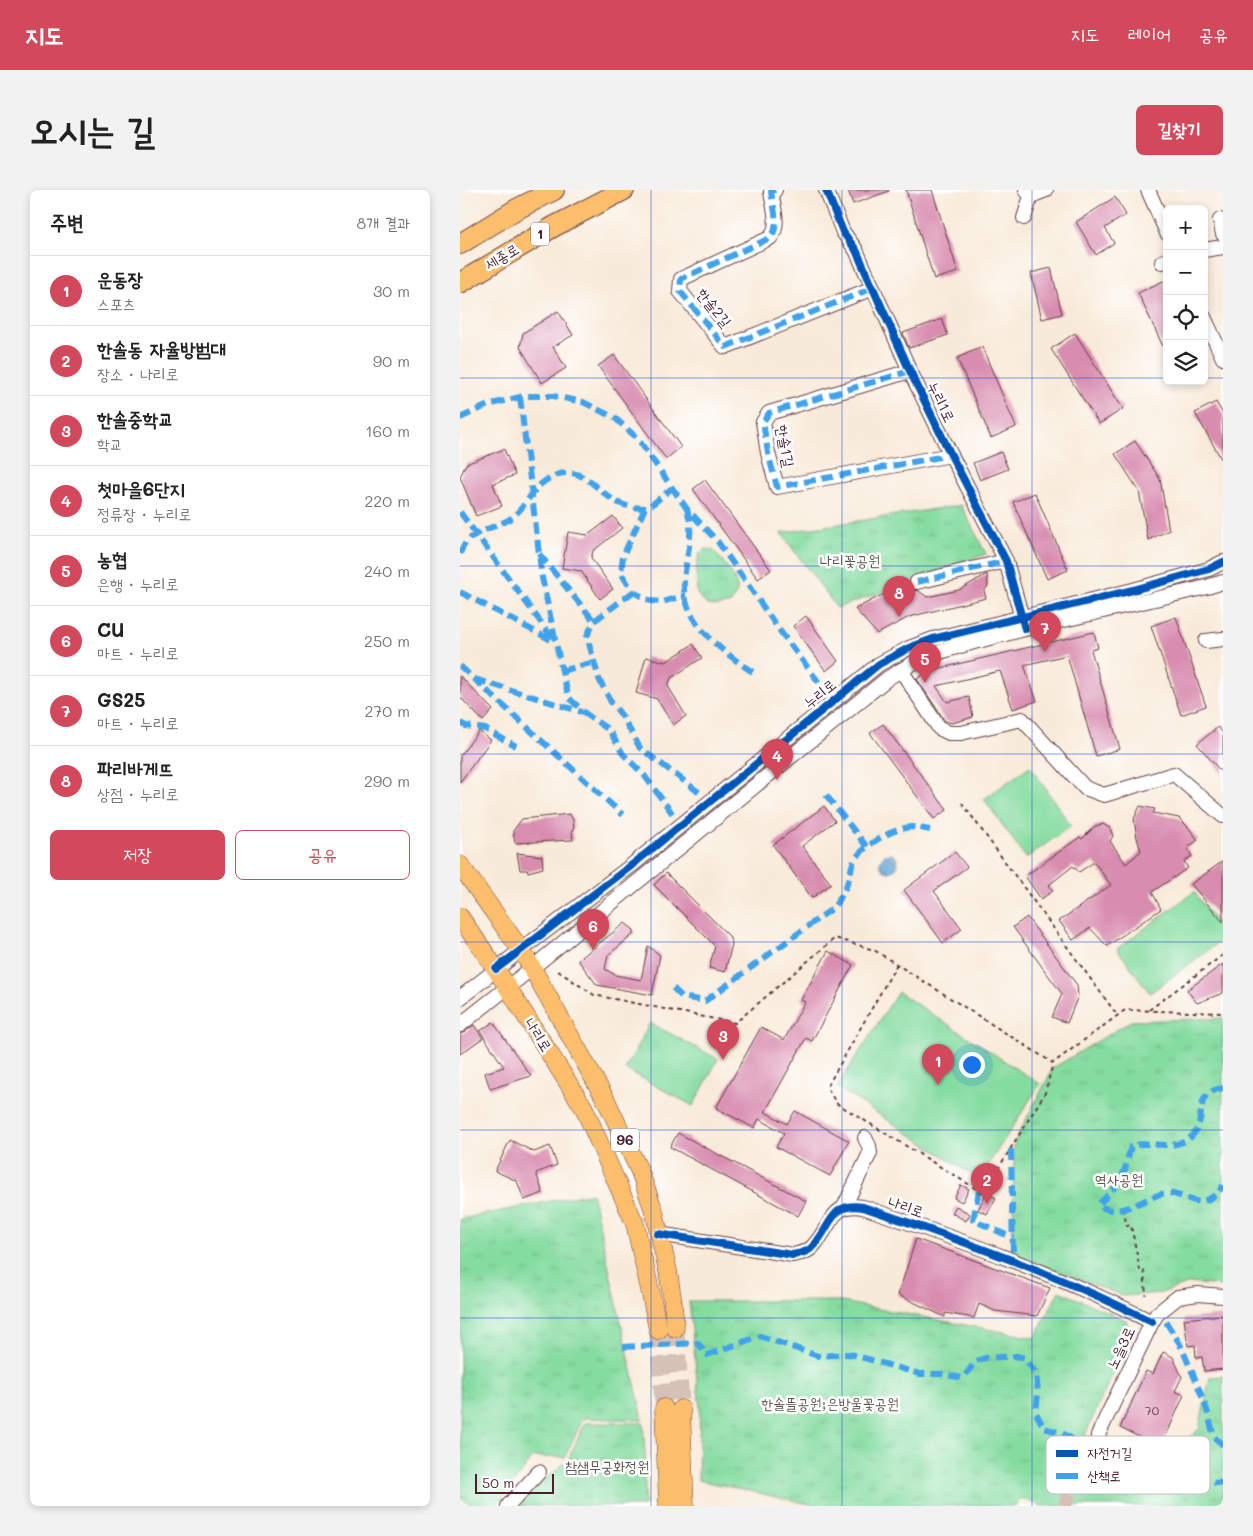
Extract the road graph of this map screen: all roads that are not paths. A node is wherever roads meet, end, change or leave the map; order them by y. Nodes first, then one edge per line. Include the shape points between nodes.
1 (554, 190) edge
2 (624, 190) edge
3 (775, 190) edge
4 (826, 190) edge
5 (1046, 190) edge
6 (1148, 190) edge
7 (1028, 193) edge
8 (1024, 218) dead end
9 (1220, 220) dead end
10 (1163, 224) edge
11 (553, 227) junction
12 (460, 234) edge
13 (1223, 234) edge
14 (460, 244) edge
15 (1223, 247) edge
16 (1208, 249) edge
17 (460, 283) edge
18 (873, 288) junction
19 (460, 292) edge
20 (1208, 326) edge
21 (1223, 358) edge
22 (910, 371) junction
23 (951, 455) junction
24 (1006, 561) junction
25 (1223, 562) edge
26 (917, 582) dead end
27 (1223, 582) edge
28 (1023, 623) junction
29 (1223, 638) edge
30 (1206, 641) dead end
31 (901, 670) junction
32 (1223, 816) edge
33 (460, 864) edge
34 (460, 917) edge
35 (520, 950) junction
36 (532, 968) junction
37 (496, 969) junction
38 (508, 988) junction
39 (460, 998) edge
40 (460, 1025) edge
41 (865, 1138) dead end
42 (844, 1207) junction
43 (658, 1234) junction
44 (1223, 1296) edge
45 (1152, 1322) junction
46 (664, 1408) tunnel mouth
47 (681, 1409) tunnel mouth
48 (1098, 1435) tunnel mouth
49 (539, 1472) dead end
50 (508, 1506) edge
51 (668, 1506) edge
52 (685, 1506) edge

1 - 12 highway
1 - 14 highway, 1
2 - 11 highway, 세종로 / 1
3 - 18 street, 한솔2길 via 771,192 776,225 770,238 681,279 680,291 725,347
4 - 18 street, 누리1로 via 843,232 856,250
5 - 7 street
6 - 10 street
7 - 8 street
9 - 13 street
11 - 17 highway, 세종로 / 1
11 - 19 highway
15 - 16 street
18 - 22 street, 누리1로
20 - 21 street
22 - 23 street, 누리1로
22 - 23 street, 한솔1길 via 769,413 763,422 777,487
23 - 24 street, 누리1로
24 - 26 street
24 - 28 street, 누리1로
25 - 28 street, 누리로 via 1209,569
27 - 28 street, 누리로 via 1207,588
28 - 31 street, 누리로 via 940,652
28 - 35 street, 누리로 via 933,639 879,664 632,865
29 - 30 street
31 - 32 street via 939,728 961,734 1022,720 1085,788 1104,796 1174,774
31 - 36 street, 누리로
33 - 35 main road, 나리로 / 96
34 - 37 main road, 나리로 / 96
35 - 36 main road, 나리로 / 96
35 - 37 street, 누리로
36 - 38 street, 누리로
36 - 43 main road, 나리로 / 96 via 606,1100 640,1172 654,1211
37 - 38 main road, 나리로 / 96
37 - 39 street, 누리로
38 - 40 street, 누리로
38 - 43 main road, 나리로 / 96 via 584,1108 635,1224 650,1290 667,1329 668,1271
41 - 42 street via 870,1153
42 - 43 street via 835,1214 814,1246 793,1255
42 - 45 street, 나리로 via 863,1207 1023,1264
44 - 45 street, 노을3로 via 1198,1294 1178,1297
45 - 48 street, 노을3로
46 - 51 main road
47 - 52 main road
49 - 50 street

